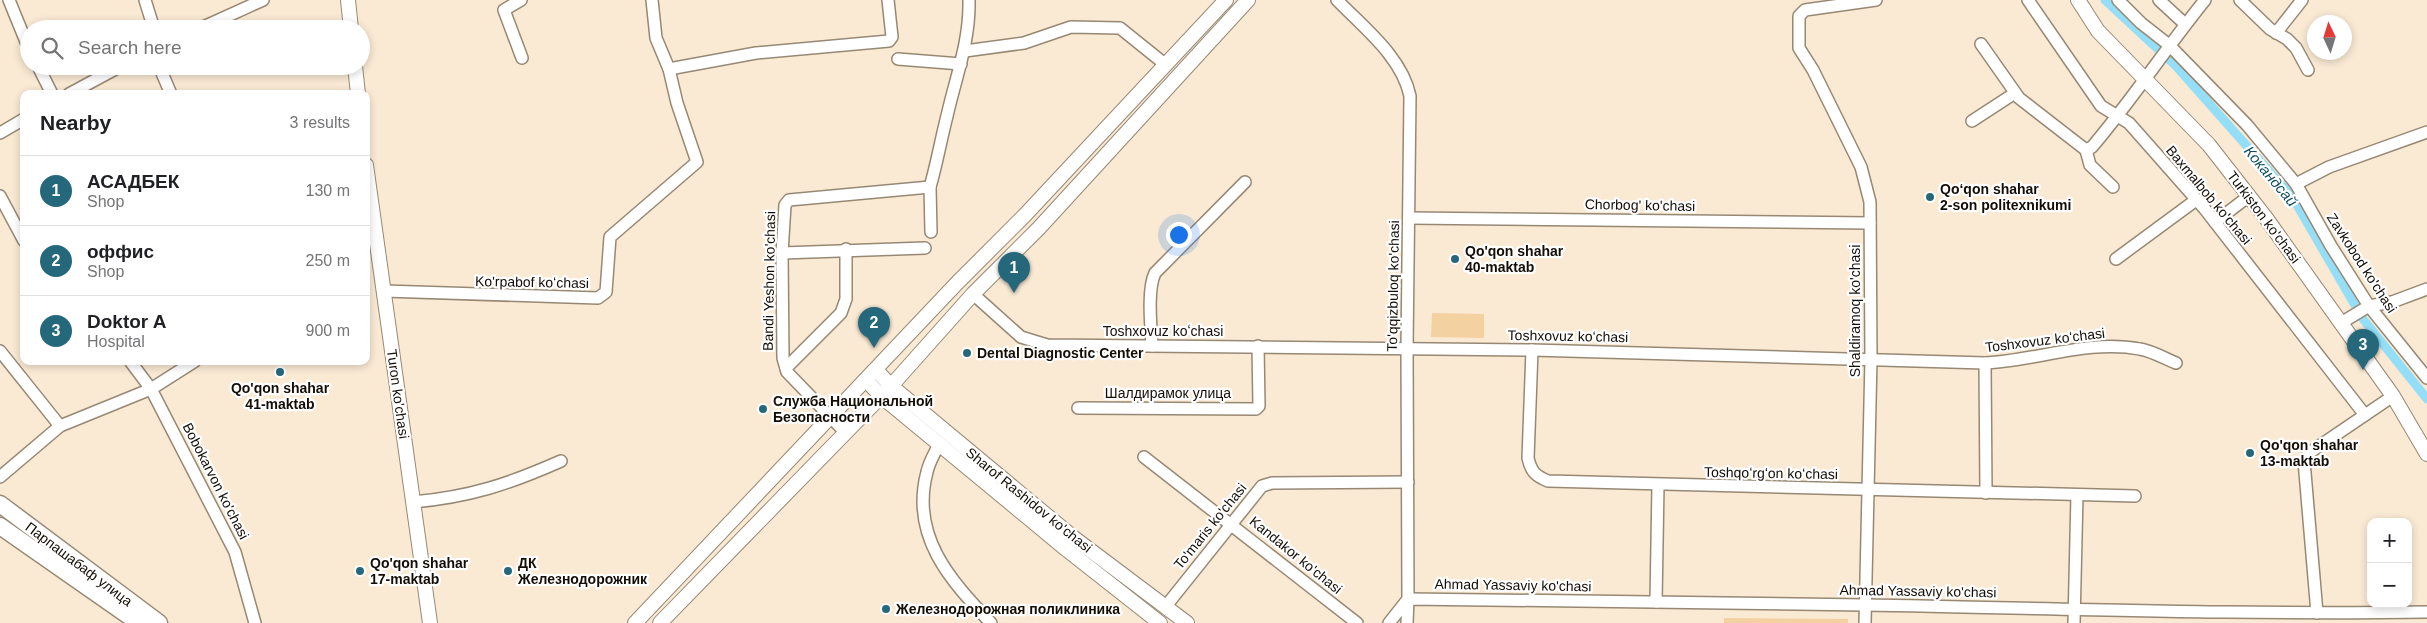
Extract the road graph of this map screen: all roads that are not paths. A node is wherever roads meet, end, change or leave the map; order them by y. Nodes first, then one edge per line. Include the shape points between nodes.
1 (9, 0) edge
2 (145, 0) edge
3 (262, 0) edge
4 (348, 0) edge
5 (521, 0) edge
6 (652, 0) edge
7 (888, 0) edge
8 (968, 0) edge
9 (1226, 0) edge
10 (1248, 0) edge
11 (1337, 0) edge
12 (1876, 0) edge
13 (2028, 0) edge
14 (2078, 0) edge
15 (2118, 0) edge
16 (2159, 0) edge
17 (2205, 0) edge
18 (2240, 0) edge
19 (2302, 0) edge
20 (151, 20) edge
21 (219, 20) edge
22 (350, 20) edge
23 (2185, 24) junction
24 (20, 27) edge
25 (2276, 33) junction
26 (1981, 44) dead end
27 (2167, 47) junction
28 (965, 51) junction
29 (522, 58) dead end
30 (898, 59) dead end
31 (961, 64) junction
32 (1166, 65) junction
33 (669, 69) junction
34 (2308, 70) dead end
35 (42, 75) edge
36 (104, 75) edge
37 (163, 75) edge
38 (356, 75) edge
39 (2145, 80) junction
40 (50, 90) edge
41 (76, 90) edge
42 (169, 90) edge
43 (358, 90) edge
44 (2015, 93) junction
45 (2117, 117) junction
46 (20, 121) edge
47 (1972, 121) dead end
48 (2427, 132) edge
49 (0, 133) edge
50 (2086, 150) junction
51 (1245, 182) dead end
52 (2296, 184) junction
53 (930, 186) junction
54 (2113, 186) dead end
55 (0, 196) edge
56 (2249, 196) junction
57 (370, 197) edge
58 (2196, 200) junction
59 (1409, 218) junction
60 (2215, 222) junction
61 (1870, 223) junction
62 (931, 232) dead end
63 (20, 234) edge
64 (925, 248) dead end
65 (846, 249) junction
66 (782, 253) junction
67 (2116, 259) dead end
68 (2427, 289) edge
69 (384, 291) junction
70 (974, 294) junction
71 (2369, 306) junction
72 (2346, 320) junction
73 (1152, 346) junction
74 (1258, 346) junction
75 (1407, 348) junction
76 (1532, 350) junction
77 (0, 351) edge
78 (1871, 359) junction
79 (1985, 363) junction
80 (2176, 363) dead end
81 (133, 365) edge
82 (189, 365) edge
83 (786, 368) junction
84 (871, 375) junction
85 (2427, 378) edge
86 (151, 389) junction
87 (886, 391) junction
88 (2393, 396) junction
89 (1078, 408) dead end
90 (2365, 415) junction
91 (830, 418) junction
92 (60, 426) junction
93 (845, 432) junction
94 (939, 444) junction
95 (2427, 454) edge
96 (1144, 457) dead end
97 (561, 461) dead end
98 (0, 477) edge
99 (1408, 482) junction
100 (1658, 486) junction
101 (1867, 490) junction
102 (1986, 493) junction
103 (2077, 495) junction
104 (2135, 496) dead end
105 (413, 502) junction
106 (0, 504) edge
107 (1232, 523) junction
108 (0, 526) edge
109 (109, 595) junction
110 (1408, 599) junction
111 (1656, 602) junction
112 (1865, 605) junction
113 (1166, 606) junction
114 (2074, 610) junction
115 (2427, 612) edge
116 (2317, 613) junction
117 (2340, 618) edge
118 (1154, 621) edge
119 (139, 623) edge
120 (159, 623) edge
121 (255, 623) edge
122 (430, 623) edge
123 (635, 623) edge
124 (660, 623) edge
125 (991, 623) edge
126 (1187, 623) edge
127 (1357, 623) edge
128 (1389, 623) edge
129 (1407, 623) edge
130 (1865, 623) edge
131 (2074, 623) edge

1 - 24 street
2 - 20 street
3 - 21 street
4 - 22 main road
5 - 29 street via 504,10
6 - 33 street, Ko'rpabof koʻchasi via 656,38
7 - 33 street via 892,37 889,42 756,53
8 - 28 street via 970,22
9 - 32 main road
10 - 70 main road via 1039,228
11 - 59 street, To'qqizbuloq ko'chasi via 1397,63 1407,81 1410,96
12 - 61 street, Shaldiramoq ko'chasi via 1805,10 1799,16 1799,48 1861,168 1870,202
13 - 45 street, Baxmalbob ko'chasi via 2101,106
14 - 39 main road, Turkiston ko'chasi via 2098,31
15 - 27 street, Zavkobod ko'chasi
16 - 23 street
17 - 23 street
18 - 25 street
19 - 25 street
23 - 27 street
25 - 34 street via 2296,48
26 - 44 street
27 - 39 street
27 - 52 street, Zavkobod ko'chasi via 2248,125
28 - 31 street
28 - 32 street via 1024,43 1071,27 1120,28
30 - 31 street
31 - 53 street
32 - 84 main road
33 - 69 street, Ko'rpabof koʻchasi via 697,162 610,237 606,292 603,296
35 - 40 street
36 - 41 street
37 - 42 street
38 - 43 main road
39 - 45 street
39 - 56 main road, Turkiston ko'chasi via 2209,145
44 - 47 street
44 - 50 street
45 - 50 street
45 - 58 street, Baxmalbob ko'chasi via 2129,123
46 - 49 street
48 - 52 street via 2329,167
50 - 54 street via 2090,165
51 - 73 street via 1152,278
52 - 71 street, Zavkobod ko'chasi
53 - 62 street
53 - 66 street, Bandi Yeshon ko'chasi via 789,200 785,205
55 - 63 street
56 - 60 street
56 - 72 main road, Turkiston ko'chasi
57 - 69 main road, Turon ko'chasi
58 - 60 street, Baxmalbob ko'chasi
58 - 67 street
59 - 61 street, Chorbog' ko'chasi
59 - 75 street, To'qqizbuloq ko'chasi
60 - 90 street, Baxmalbob ko'chasi
61 - 78 street, Shaldiramoq ko'chasi
64 - 65 street
65 - 66 street
65 - 83 street via 846,299 841,312
66 - 83 street, Bandi Yeshon ko'chasi via 783,358
68 - 71 street via 2392,302
69 - 105 main road, Turon ko'chasi
70 - 73 street, Toshxovuz koʻchasi via 1021,337 1047,345
70 - 87 main road
71 - 72 street
71 - 85 street, Zavkobod ko'chasi
72 - 88 main road, Turkiston ko'chasi
73 - 74 street, Toshxovuz koʻchasi
74 - 75 street, Toshxovuz koʻchasi
74 - 89 street, Шалдирамок улица via 1258,408
75 - 76 street, Toshxovuz koʻchasi
75 - 99 street, To'qqizbuloq ko'chasi
76 - 78 street, Toshxovuz koʻchasi
76 - 100 street, Toshqoʻrgʻon koʻchasi via 1528,458 1537,477 1548,481
77 - 92 street
78 - 79 street, Toshxovuz koʻchasi
78 - 101 street, Shaldiramoq ko'chasi
79 - 80 street, Toshxovuz koʻchasi via 2014,362 2090,347 2141,349
79 - 102 street
81 - 86 street, Bobokarvon ko'chasi
82 - 86 street
83 - 91 street, Bandi Yeshon ko'chasi
84 - 87 main road, Sharof Rashidov ko'chasi
84 - 91 main road
86 - 92 street
86 - 121 street, Bobokarvon ko'chasi via 235,552
87 - 93 main road
87 - 94 main road, Sharof Rashidov ko'chasi
87 - 113 main road, Sharof Rashidov ko'chasi
88 - 90 street
88 - 95 main road, Turkiston ko'chasi
90 - 116 street via 2308,453 2304,460
91 - 93 street, Bandi Yeshon ko'chasi
91 - 123 main road
92 - 98 street
93 - 124 main road
94 - 118 main road, Sharof Rashidov ko'chasi
94 - 125 street via 927,471 922,506 932,549 957,587
96 - 107 street, Kandakor ko'chasi
97 - 105 street via 517,481 480,492
99 - 107 street, To'maris ko'chasi via 1266,484
99 - 110 street, To'qqizbuloq ko'chasi
100 - 101 street, Toshqoʻrgʻon koʻchasi
100 - 111 street
101 - 102 street, Toshqoʻrgʻon koʻchasi
101 - 112 street, Shaldiramoq ko'chasi
102 - 103 street, Toshqoʻrgʻon koʻchasi
103 - 104 street, Toshqoʻrgʻon koʻchasi
103 - 114 street
105 - 122 main road, Turon ko'chasi
106 - 109 highway, Парпашабаф улица
107 - 113 street, To'maris ko'chasi
107 - 127 street, Kandakor ko'chasi
108 - 109 highway, Парпашабаф улица
109 - 119 highway, Парпашабаф улица
109 - 120 highway, Парпашабаф улица
110 - 111 street, Ahmad Yassaviy ko'chasi
110 - 128 street
110 - 129 street, To'qqizbuloq ko'chasi
111 - 112 street, Ahmad Yassaviy ko'chasi
112 - 114 street, Ahmad Yassaviy ko'chasi
112 - 130 street, Shaldiramoq ko'chasi
113 - 126 main road, Sharof Rashidov ko'chasi
114 - 116 street, Ahmad Yassaviy ko'chasi
114 - 131 street
115 - 117 street, Ahmad Yassaviy ko'chasi
116 - 117 street, Ahmad Yassaviy ko'chasi

